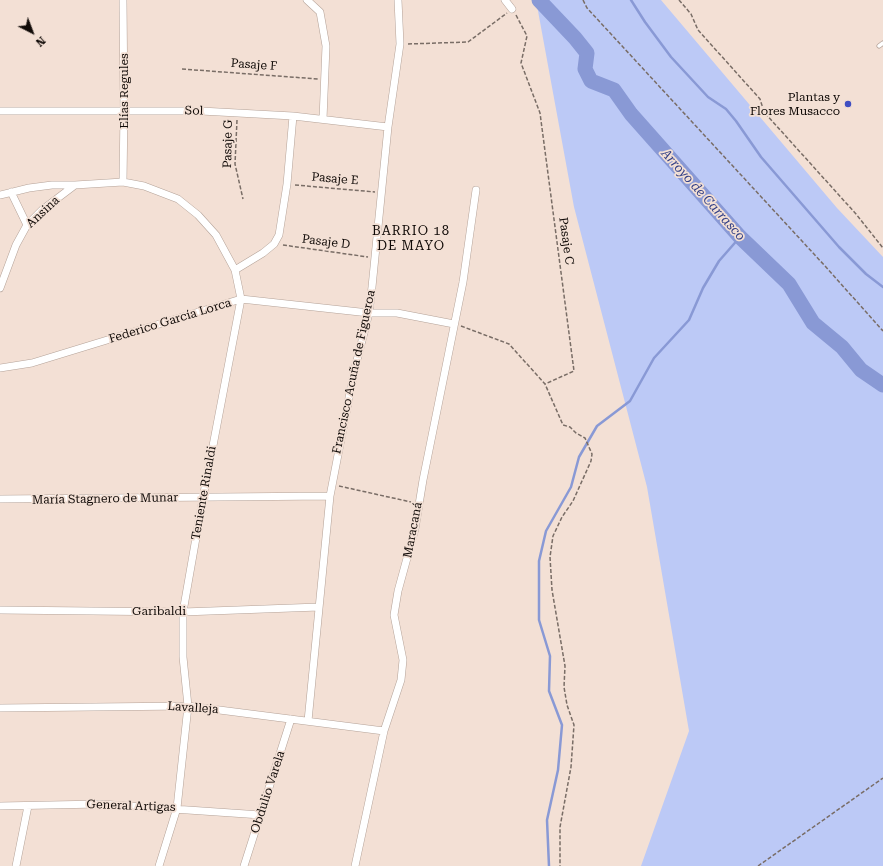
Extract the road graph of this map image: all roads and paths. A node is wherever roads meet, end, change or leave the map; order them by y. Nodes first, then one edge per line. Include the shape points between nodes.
1 (123, 0) edge
2 (308, 0) edge
3 (398, 0) edge
4 (505, 0) edge
5 (583, 0) edge
6 (679, 0) edge
7 (512, 9) junction
8 (883, 43) edge
9 (400, 44) junction
10 (879, 46) dead end
11 (182, 68) dead end
12 (325, 79) junction
13 (124, 110) junction
14 (0, 111) edge
15 (238, 113) junction
16 (293, 116) junction
17 (323, 119) junction
18 (388, 127) junction
19 (123, 182) junction
20 (287, 184) junction
21 (76, 185) junction
22 (476, 190) dead end
23 (10, 192) junction
24 (382, 192) junction
25 (0, 195) edge
26 (243, 199) dead end
27 (27, 225) junction
28 (274, 244) junction
29 (883, 248) edge
30 (376, 258) junction
31 (235, 270) junction
32 (0, 288) edge
33 (241, 299) junction
34 (369, 313) junction
35 (454, 324) junction
36 (883, 331) edge
37 (0, 368) edge
38 (545, 384) junction
39 (332, 484) junction
40 (330, 496) junction
41 (202, 498) junction
42 (0, 499) edge
43 (419, 504) junction
44 (318, 607) junction
45 (0, 610) edge
46 (183, 612) junction
47 (188, 706) junction
48 (0, 708) edge
49 (291, 719) junction
50 (308, 721) junction
51 (384, 731) junction
52 (883, 778) edge
53 (0, 806) edge
54 (28, 806) junction
55 (177, 808) junction
56 (261, 815) junction
57 (16, 866) edge
58 (159, 866) edge
59 (244, 866) edge
60 (355, 866) edge
61 (560, 866) edge
62 (758, 866) edge

1 - 13 street, Elías Regules
2 - 12 street via 320,12 326,46
3 - 9 street, Francisco Acuña de Figueroa
4 - 7 street
5 - 36 path via 587,8
6 - 29 path via 691,14 698,30 760,99 764,112 856,214
7 - 9 path via 468,42
7 - 38 path, Pasaje C via 527,36 521,63 540,113 574,371
8 - 10 lane
9 - 18 street, Francisco Acuña de Figueroa
11 - 12 path, Pasaje F
12 - 17 street
13 - 14 street, Sol
13 - 15 street, Sol via 201,110
13 - 19 street, Elías Regules
15 - 16 street, Sol
15 - 26 path, Pasaje G via 235,164
16 - 17 street, Sol
16 - 20 street
17 - 18 street, Sol
18 - 24 street, Francisco Acuña de Figueroa
19 - 21 street
19 - 31 street, Teniente Rinaldi via 161,191 198,215 216,235
20 - 24 path, Pasaje E
20 - 28 street via 279,235
21 - 23 street via 52,185
21 - 27 street, Ansina via 42,210
22 - 35 street, Maracaná via 463,282
23 - 25 street
23 - 27 street
24 - 30 street, Francisco Acuña de Figueroa
27 - 32 street, Ansina via 16,245
28 - 30 path, Pasaje D
28 - 31 street
30 - 34 street, Francisco Acuña de Figueroa
31 - 33 street, Teniente Rinaldi
33 - 34 street, Federico García Lorca
33 - 37 street, Federico García Lorca via 32,363
33 - 41 street, Teniente Rinaldi
34 - 35 street, Federico García Lorca via 397,313
34 - 39 street, Francisco Acuña de Figueroa via 354,372
35 - 38 path via 509,344
35 - 43 street, Maracaná
38 - 61 path via 563,425 585,438 592,454 573,501 553,536 550,557 552,590 565,666 564,687 574,725 571,767 560,827
39 - 40 street, Francisco Acuña de Figueroa
39 - 43 path
40 - 41 street, María Stagnero de Munar
40 - 44 street, Francisco Acuña de Figueroa
41 - 42 street, María Stagnero de Munar
41 - 46 street, Teniente Rinaldi
43 - 51 street, Maracaná via 394,615 403,660 401,680
44 - 46 street, Garibaldi
44 - 50 street, Francisco Acuña de Figueroa
45 - 46 street, Garibaldi
46 - 47 street, Teniente Rinaldi via 183,657
47 - 48 street, Lavalleja
47 - 49 street, Lavalleja
47 - 55 street, Teniente Rinaldi
49 - 50 street, Lavalleja
49 - 56 street, Obdulio Varela
50 - 51 street, Lavalleja
51 - 60 street, Maracaná
52 - 62 path
53 - 54 street, General Artigas
54 - 55 street, General Artigas via 100,804
54 - 57 street
55 - 56 street, General Artigas
55 - 58 street, Teniente Rinaldi
56 - 59 street, Obdulio Varela

